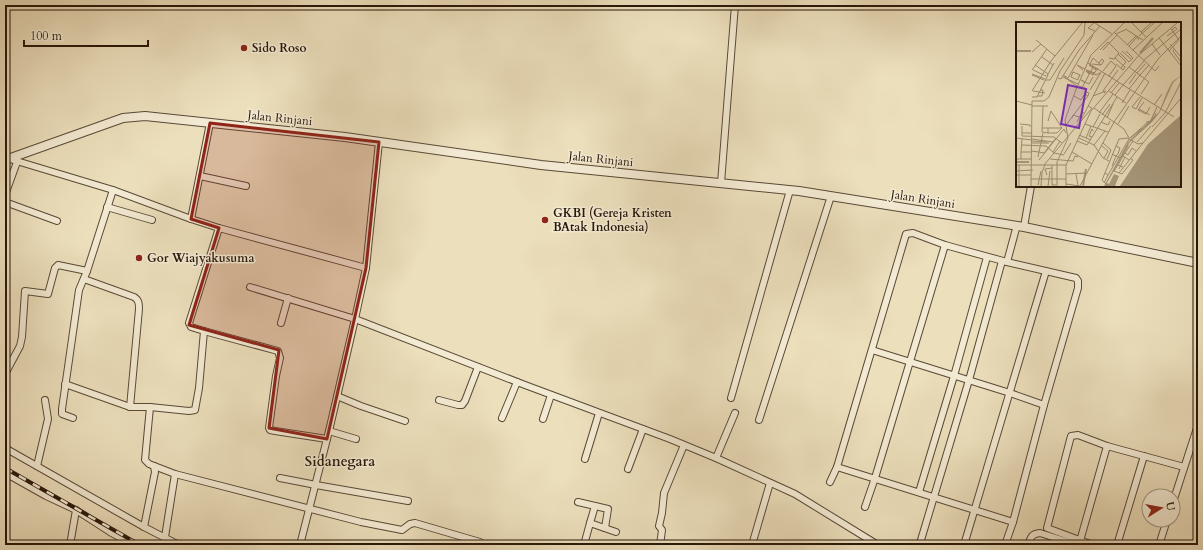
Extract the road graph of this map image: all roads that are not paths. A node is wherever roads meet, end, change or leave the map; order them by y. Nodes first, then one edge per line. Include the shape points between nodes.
1 (735, 5) edge
2 (210, 123) junction
3 (379, 142) junction
4 (11, 160) edge
5 (200, 176) junction
6 (721, 183) junction
7 (246, 186) dead end
8 (1031, 187) edge
9 (113, 190) junction
10 (790, 190) junction
11 (5, 195) edge
12 (831, 196) junction
13 (5, 202) edge
14 (107, 207) junction
15 (190, 219) junction
16 (152, 220) dead end
17 (57, 221) dead end
18 (1021, 226) junction
19 (220, 228) junction
20 (945, 245) junction
21 (987, 257) junction
22 (1005, 262) junction
23 (1198, 263) edge
24 (366, 268) junction
25 (87, 271) junction
26 (1046, 271) junction
27 (84, 279) junction
28 (250, 287) dead end
29 (288, 298) junction
30 (356, 319) junction
31 (281, 323) dead end
32 (204, 331) junction
33 (872, 350) junction
34 (909, 362) junction
35 (478, 367) junction
36 (5, 374) edge
37 (954, 376) junction
38 (969, 380) junction
39 (517, 382) junction
40 (66, 384) junction
41 (1010, 393) junction
42 (551, 395) junction
43 (337, 396) junction
44 (731, 398) dead end
45 (45, 400) dead end
46 (439, 400) dead end
47 (1044, 405) junction
48 (150, 406) junction
49 (130, 407) junction
50 (599, 413) junction
51 (735, 413) dead end
52 (73, 418) dead end
53 (502, 418) dead end
54 (542, 419) dead end
55 (759, 420) dead end
56 (405, 421) dead end
57 (1198, 426) edge
58 (643, 429) junction
59 (329, 431) junction
60 (327, 439) junction
61 (356, 440) dead end
62 (684, 445) junction
63 (1107, 446) junction
64 (5, 448) edge
65 (1144, 456) junction
66 (585, 458) dead end
67 (716, 458) junction
68 (38, 466) junction
69 (154, 466) junction
70 (838, 467) junction
71 (1184, 467) junction
72 (628, 469) dead end
73 (5, 473) edge
74 (175, 474) junction
75 (280, 478) dead end
76 (875, 478) junction
77 (830, 482) dead end
78 (770, 483) junction
79 (316, 485) junction
80 (1177, 488) edge
81 (919, 492) junction
82 (934, 497) junction
83 (408, 501) dead end
84 (578, 502) dead end
85 (595, 506) junction
86 (865, 507) dead end
87 (310, 508) junction
88 (76, 510) junction
89 (974, 510) junction
90 (1013, 522) junction
91 (590, 523) junction
92 (144, 527) junction
93 (604, 528) junction
94 (1164, 528) edge
95 (616, 532) dead end
96 (166, 538) junction
97 (921, 540) dead end
98 (1075, 543) edge
99 (70, 545) edge
100 (134, 545) edge
101 (179, 545) edge
102 (300, 545) edge
103 (483, 545) edge
104 (584, 545) edge
105 (660, 545) edge
106 (752, 545) edge
107 (878, 545) edge
108 (964, 545) edge
109 (1005, 545) edge
110 (1028, 545) edge
111 (1094, 545) edge
112 (1117, 545) edge
113 (1159, 545) edge

1 - 6 street
2 - 3 street, Jalan Rinjani
2 - 4 street, Jalan Rinjani via 145,116 123,118
2 - 5 street
3 - 6 street, Jalan Rinjani via 541,165
3 - 24 street
4 - 9 street
4 - 11 street
5 - 7 street
5 - 15 street
6 - 10 street, Jalan Rinjani
8 - 18 street
9 - 14 street
9 - 15 street
10 - 12 street, Jalan Rinjani
10 - 44 street
12 - 18 street, Jalan Rinjani
12 - 55 street
13 - 17 street
14 - 16 street
14 - 25 street
15 - 19 street
18 - 22 street
18 - 23 street, Jalan Rinjani
19 - 24 street
19 - 32 street via 189,323 191,327
20 - 21 street
20 - 33 street via 913,233 906,234
20 - 34 street
21 - 22 street
21 - 37 street
22 - 26 street
22 - 38 street
24 - 30 street
25 - 27 street
25 - 36 street via 58,265 48,294 25,291 20,346
26 - 41 street
26 - 47 street via 1076,278 1078,288
27 - 40 street via 79,290
27 - 49 street via 137,299 139,309
28 - 29 street
29 - 30 street
29 - 31 street
30 - 35 street
30 - 43 street
32 - 48 street via 195,410
32 - 60 street via 278,351 280,358 270,430
33 - 34 street
33 - 70 street
34 - 37 street
34 - 76 street
35 - 39 street
35 - 46 street via 462,405
37 - 38 street
37 - 81 street
38 - 41 street
38 - 82 street
39 - 42 street
39 - 53 street
40 - 49 street
40 - 52 street via 62,414
41 - 47 street
41 - 89 street
42 - 50 street
42 - 54 street
43 - 56 street
43 - 59 street
45 - 68 street via 48,419
47 - 90 street
48 - 49 street
48 - 69 street via 145,460
50 - 58 street
50 - 66 street
51 - 67 street
57 - 71 street
58 - 62 street
58 - 72 street
59 - 60 street
59 - 61 street
60 - 79 street
62 - 67 street
62 - 105 street via 664,493 659,526 662,530
63 - 65 street
63 - 98 street
63 - 98 street via 1078,435 1073,435 1070,439 1047,528
64 - 68 street
65 - 71 street
65 - 112 street
67 - 78 street
68 - 92 street
69 - 74 street
69 - 92 street
70 - 76 street
70 - 77 street
71 - 80 street
73 - 88 street
74 - 87 street
74 - 96 street
75 - 79 street
76 - 81 street
76 - 86 street
78 - 106 street
78 - 107 street via 795,494
79 - 83 street
79 - 87 street
81 - 82 street
82 - 89 street
82 - 97 street
84 - 85 street
85 - 91 street
85 - 93 street via 608,509
87 - 102 street
87 - 103 street via 400,531 415,522
88 - 99 street
88 - 100 street
89 - 90 street
89 - 108 street
90 - 109 street
91 - 93 street
91 - 104 street
92 - 96 street
93 - 95 street
94 - 113 street
96 - 101 street
98 - 110 street via 1040,533 1034,534
98 - 111 street

